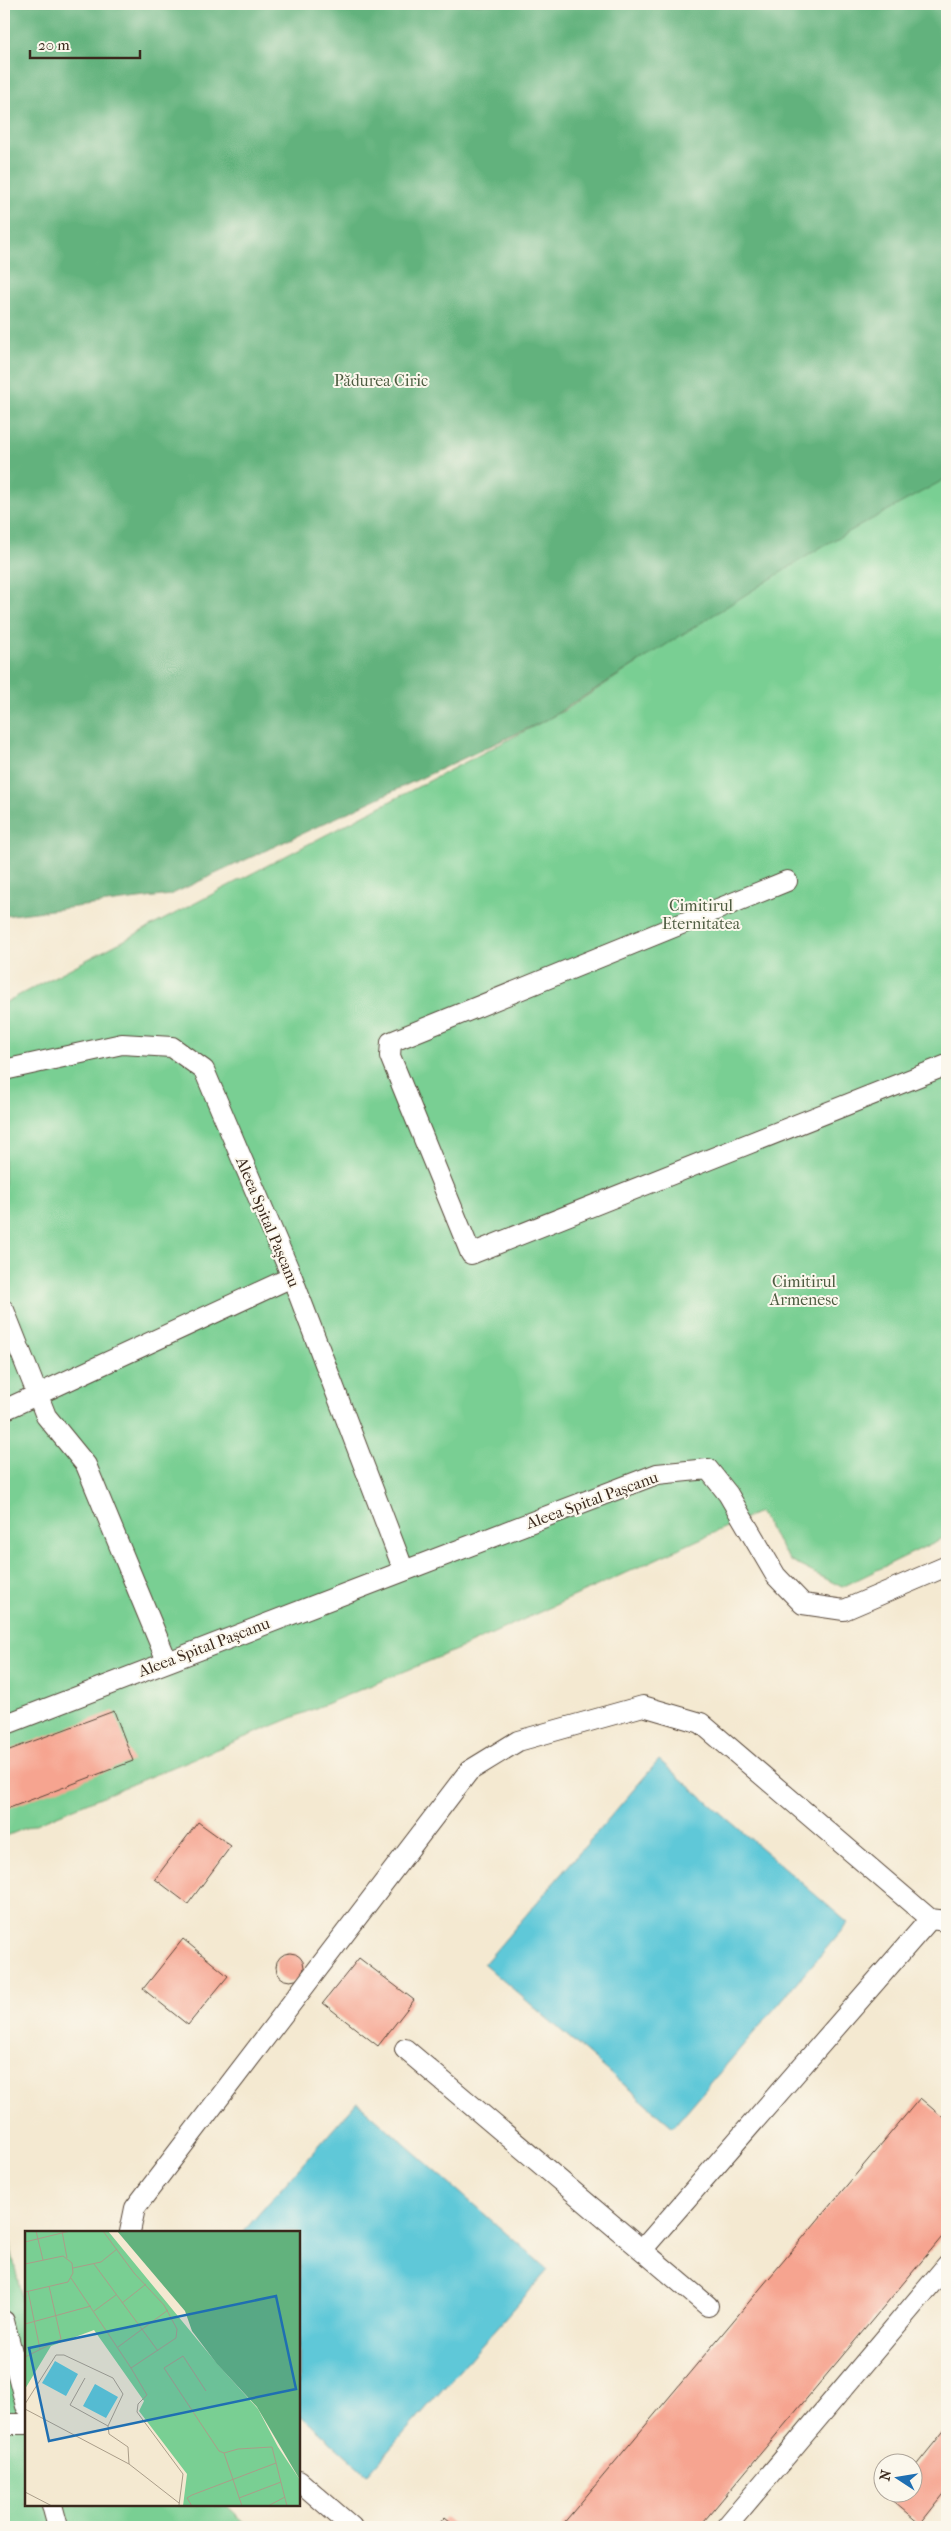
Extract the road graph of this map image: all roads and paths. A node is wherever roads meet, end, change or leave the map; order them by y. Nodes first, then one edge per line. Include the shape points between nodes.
1 (786, 881) dead end
2 (947, 1065) edge
3 (4, 1070) edge
4 (292, 1277) junction
5 (4, 1310) edge
6 (38, 1394) junction
7 (4, 1410) edge
8 (947, 1566) edge
9 (404, 1571) junction
10 (167, 1661) junction
11 (4, 1725) edge
12 (938, 1920) edge
13 (405, 2049) dead end
14 (130, 2231) edge
15 (642, 2250) junction
16 (947, 2265) edge
17 (708, 2306) dead end
18 (4, 2321) edge
19 (25, 2402) edge
20 (4, 2424) edge
21 (25, 2424) edge
22 (300, 2482) edge
23 (52, 2506) edge
24 (58, 2527) edge
25 (352, 2527) edge
26 (726, 2527) edge

1 - 2 lane via 391,1042 390,1056 471,1254
3 - 4 lane, Aleea Spital Pașcanu via 122,1044 172,1047 204,1070
4 - 6 lane
4 - 9 lane, Aleea Spital Pașcanu
5 - 6 lane
6 - 7 lane
6 - 10 lane via 46,1416 86,1465
8 - 9 lane, Aleea Spital Pașcanu via 844,1610 803,1604 776,1576 728,1494 708,1469 657,1474
9 - 10 lane, Aleea Spital Pașcanu
10 - 11 lane, Aleea Spital Pașcanu
12 - 14 lane via 701,1724 643,1706 518,1741 469,1771 135,2208
12 - 15 lane
13 - 15 lane
15 - 17 lane
16 - 26 lane
18 - 19 lane
20 - 21 lane
22 - 25 lane
23 - 24 lane

